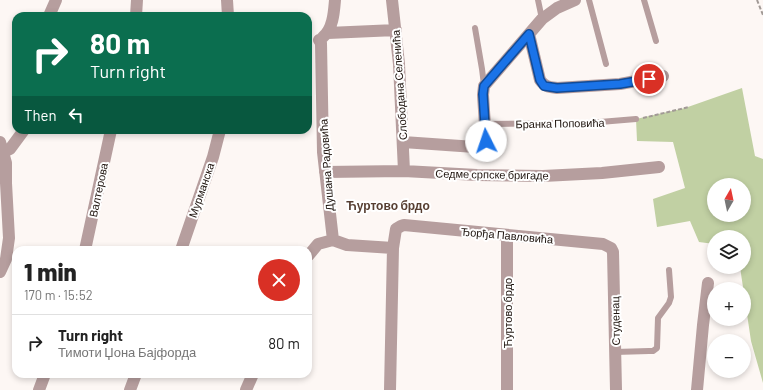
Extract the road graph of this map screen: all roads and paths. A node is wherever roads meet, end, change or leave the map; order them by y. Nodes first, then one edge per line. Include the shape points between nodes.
1 (56, 0) edge
2 (137, 0) edge
3 (227, 0) edge
4 (335, 0) edge
5 (392, 0) edge
6 (538, 0) edge
7 (575, 0) edge
8 (589, 0) edge
9 (644, 0) edge
10 (757, 0) edge
11 (51, 12) edge
12 (136, 12) edge
13 (228, 12) edge
14 (763, 15) edge
15 (542, 19) junction
16 (475, 28) dead end
17 (396, 30) junction
18 (529, 34) junction
19 (318, 38) edge
20 (656, 41) dead end
21 (606, 64) dead end
22 (664, 76) dead end
23 (484, 86) junction
24 (689, 106) dead end
25 (636, 120) joint
26 (485, 124) junction
27 (21, 134) edge
28 (110, 134) edge
29 (219, 134) edge
30 (403, 142) junction
31 (1, 150) edge
32 (659, 168) dead end
33 (404, 171) junction
34 (325, 172) junction
35 (507, 235) junction
36 (333, 240) junction
37 (85, 246) edge
38 (182, 246) edge
39 (393, 248) junction
40 (312, 251) edge
41 (613, 252) joint
42 (669, 270) dead end
43 (0, 272) edge
44 (707, 292) edge
45 (615, 352) junction
46 (44, 378) edge
47 (134, 378) edge
48 (251, 378) edge
49 (39, 390) edge
50 (130, 390) edge
51 (246, 390) edge
52 (390, 390) edge
53 (507, 390) edge
54 (616, 390) edge
55 (696, 390) edge

1 - 11 street
2 - 12 street
3 - 13 street
4 - 19 street, Душана Радовића via 332,21
5 - 17 street, Слободана Селенића
6 - 15 lane
7 - 15 street via 557,8
8 - 21 lane
9 - 20 lane
10 - 14 path
15 - 18 street
16 - 23 lane
17 - 19 street
17 - 30 street, Слободана Селенића
18 - 22 street via 540,80 544,86 557,88 620,84
18 - 23 street
19 - 34 street, Душана Радовића via 321,43
23 - 26 street
24 - 25 path
25 - 26 lane, Бранка Поповића
26 - 30 street via 486,141 483,146
27 - 31 street via 14,144
28 - 37 street, Валтерова
29 - 38 street, Мурманска
30 - 33 street, Слободана Селенића
31 - 43 street via 6,164 9,238 6,259
32 - 33 street, Седме српске бригаде via 543,176
33 - 34 street, Седме српске бригаде
34 - 36 street, Душана Радовића
35 - 39 street, Ђорђа Павловића via 404,225 395,231
35 - 41 street, Ђорђа Павловића via 603,244
35 - 53 street, Ћуртово брдо
36 - 39 street via 347,245
36 - 40 street via 318,244
39 - 52 street
41 - 45 street, Студенац
42 - 45 lane via 671,297 658,318 657,348 653,351
44 - 55 street
45 - 54 street, Студенац
46 - 49 street
47 - 50 street
48 - 51 street

